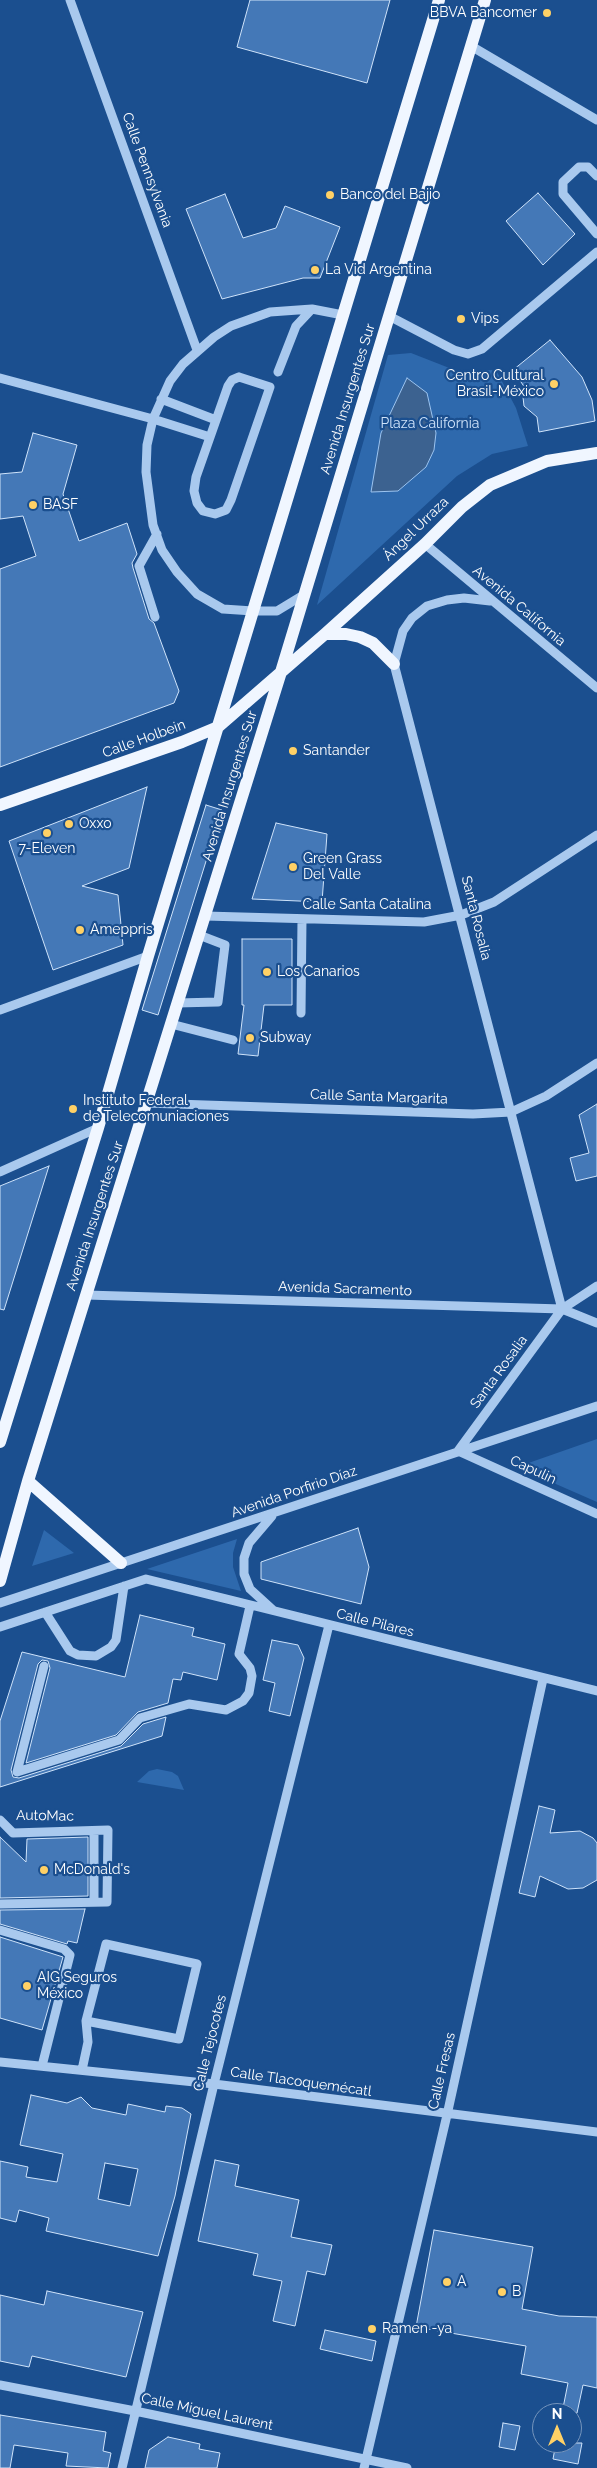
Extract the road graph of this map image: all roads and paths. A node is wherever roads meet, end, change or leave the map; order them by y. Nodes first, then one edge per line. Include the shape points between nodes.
1 (70, 0) edge
2 (440, 0) edge
3 (485, 0) edge
4 (472, 46) junction
5 (597, 120) edge
6 (597, 176) edge
7 (597, 234) edge
8 (597, 252) edge
9 (312, 309) junction
10 (343, 315) junction
11 (389, 316) junction
12 (197, 350) junction
13 (278, 372) dead end
14 (0, 378) edge
15 (160, 399) junction
16 (153, 419) junction
17 (216, 420) junction
18 (210, 437) junction
19 (597, 453) edge
20 (157, 534) junction
21 (425, 544) junction
22 (305, 594) junction
23 (490, 601) junction
24 (253, 611) junction
25 (155, 617) dead end
26 (325, 634) junction
27 (394, 664) junction
28 (281, 672) junction
29 (597, 688) edge
30 (218, 727) junction
31 (0, 804) edge
32 (597, 835) edge
33 (461, 915) junction
34 (205, 916) junction
35 (302, 919) junction
36 (199, 936) junction
37 (148, 956) junction
38 (178, 1003) junction
39 (0, 1010) edge
40 (301, 1013) dead end
41 (171, 1024) junction
42 (234, 1040) dead end
43 (597, 1062) edge
44 (146, 1103) junction
45 (511, 1112) junction
46 (98, 1128) junction
47 (0, 1172) edge
48 (597, 1286) edge
49 (86, 1295) junction
50 (562, 1309) junction
51 (597, 1323) edge
52 (597, 1406) edge
53 (0, 1442) edge
54 (458, 1451) junction
55 (28, 1481) junction
56 (597, 1514) edge
57 (273, 1515) junction
58 (121, 1562) junction
59 (0, 1581) edge
60 (124, 1586) junction
61 (0, 1604) edge
62 (250, 1606) junction
63 (45, 1612) junction
64 (277, 1613) junction
65 (329, 1625) junction
66 (0, 1627) edge
67 (44, 1666) dead end
68 (544, 1679) junction
69 (597, 1691) edge
70 (0, 1820) edge
71 (94, 1831) junction
72 (94, 1902) junction
73 (0, 1904) edge
74 (0, 1930) edge
75 (86, 2021) junction
76 (0, 2062) edge
77 (42, 2066) junction
78 (82, 2070) junction
79 (214, 2084) junction
80 (447, 2115) junction
81 (597, 2132) edge
82 (0, 2385) edge
83 (135, 2411) junction
84 (365, 2464) edge
85 (122, 2468) edge
86 (407, 2468) edge

1 - 12 street, Calle Pennsylvania
2 - 10 main road, Avenida Insurgentes Sur
3 - 4 main road, Avenida Insurgentes Sur
4 - 5 street
4 - 11 main road, Avenida Insurgentes Sur
6 - 7 street via 588,167 579,167 562,187 563,194
8 - 11 street via 482,349 468,354
9 - 10 street
9 - 12 street via 284,310 250,318 225,330
9 - 13 street via 296,326
10 - 24 main road, Avenida Insurgentes Sur
11 - 22 main road, Avenida Insurgentes Sur
12 - 15 street via 182,364
14 - 16 street
15 - 16 street
15 - 17 street
16 - 18 street
16 - 20 street via 147,445 146,472
17 - 18 street
17 - 18 street via 232,380 246,378 270,387 231,500 226,510 215,514 203,511 196,503 194,490
19 - 21 main road, Ángel Urraza via 547,461 490,485 462,507
20 - 24 street via 162,550 196,594 223,609
20 - 25 street via 138,566
21 - 23 street, Avenida California
21 - 26 main road, Ángel Urraza
22 - 24 street via 277,611
22 - 28 main road, Avenida Insurgentes Sur
23 - 27 street via 464,598 427,606 412,618 403,631
23 - 29 street, Avenida California
24 - 30 main road, Avenida Insurgentes Sur
26 - 27 main road via 360,637 379,648
26 - 28 main road, Ángel Urraza
27 - 33 street, Santa Rosalia
28 - 30 main road, Calle Holbein
28 - 34 main road, Avenida Insurgentes Sur
30 - 31 main road, Calle Holbein
30 - 37 main road, Avenida Insurgentes Sur
32 - 33 street, Calle Santa Catalina via 494,902
33 - 35 street, Calle Santa Catalina via 424,922
33 - 45 street, Santa Rosalia
34 - 35 street, Calle Santa Catalina
34 - 36 main road, Avenida Insurgentes Sur
35 - 40 street
36 - 38 main road, Avenida Insurgentes Sur
36 - 38 street via 225,944 218,1002
37 - 39 street
37 - 46 main road, Avenida Insurgentes Sur
38 - 41 main road, Avenida Insurgentes Sur
41 - 42 street
41 - 44 main road, Avenida Insurgentes Sur
43 - 45 street, Calle Santa Margarita via 546,1096
44 - 45 street, Calle Santa Margarita via 473,1114
44 - 49 main road, Avenida Insurgentes Sur
45 - 50 street, Santa Rosalia
46 - 47 street
46 - 53 main road, Avenida Insurgentes Sur
48 - 50 street
49 - 50 street, Avenida Sacramento
49 - 55 main road, Avenida Insurgentes Sur
50 - 51 street
50 - 54 street, Santa Rosalia
52 - 54 street, Avenida Porfirio Díaz
54 - 56 street, Capulin
54 - 57 street, Avenida Porfirio Díaz
55 - 58 main road
55 - 59 main road, Avenida Insurgentes Sur
57 - 58 street, Avenida Porfirio Díaz
57 - 64 street via 249,1543 244,1558 244,1574 250,1589
58 - 61 street, Avenida Porfirio Díaz
60 - 62 street, Calle Pilares via 146,1580
60 - 63 street
60 - 63 street via 116,1640 96,1656 70,1651
62 - 64 street, Calle Pilares
62 - 67 street via 239,1654 252,1676 249,1693 243,1701 226,1710 189,1704 140,1718 120,1740 17,1772
63 - 66 street
64 - 65 street, Calle Pilares
65 - 68 street, Calle Pilares
65 - 79 street, Calle Tejocotes
68 - 69 street, Calle Pilares
68 - 80 street, Calle Fresas
70 - 71 street, AutoMac via 13,1832
71 - 72 street
71 - 72 street via 108,1830 107,1902
72 - 73 street
74 - 77 street via 64,1949 70,1955
75 - 75 street via 106,1944 197,1964 179,2038
75 - 78 street via 88,2042
76 - 77 street, Calle Tlacoquemécatl
77 - 78 street, Calle Tlacoquemécatl
78 - 79 street, Calle Tlacoquemécatl
79 - 80 street, Calle Tlacoquemécatl
79 - 83 street, Calle Tejocotes
80 - 81 street, Calle Tlacoquemécatl
80 - 84 street, Calle Fresas
82 - 83 street, Calle Miguel Laurent
83 - 84 street, Calle Miguel Laurent
83 - 85 street, Calle Tejocotes
84 - 86 street, Calle Miguel Laurent

